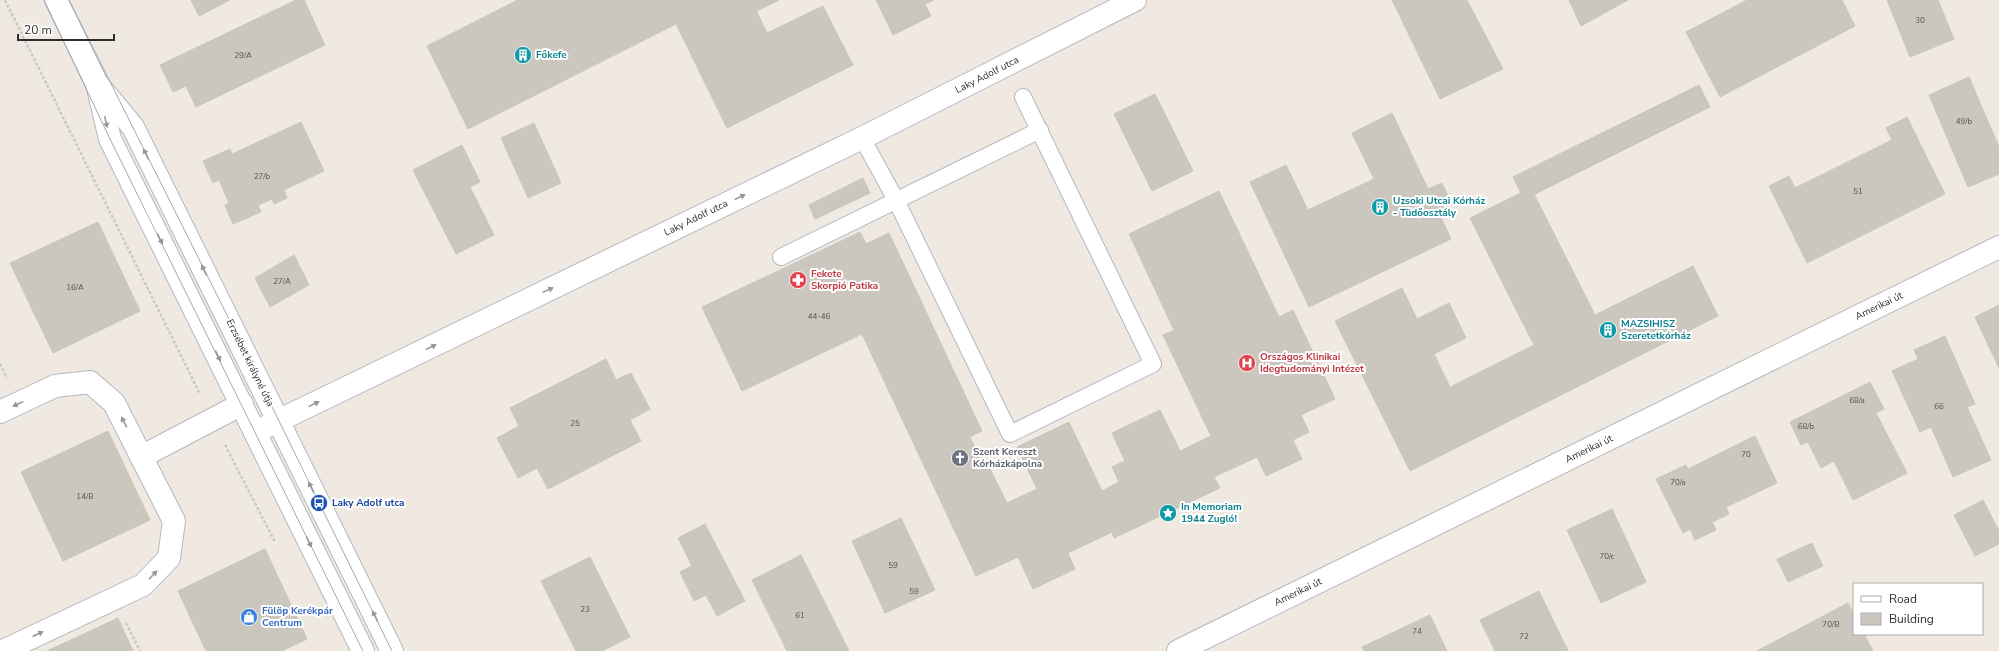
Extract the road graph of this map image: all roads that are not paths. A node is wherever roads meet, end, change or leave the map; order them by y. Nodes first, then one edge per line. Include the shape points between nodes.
1 (56, 0) edge
2 (1135, 0) edge
3 (97, 84) junction
4 (1023, 97) dead end
5 (1040, 130) junction
6 (862, 138) junction
7 (896, 200) junction
8 (1999, 247) edge
9 (781, 256) dead end
10 (242, 404) junction
11 (0, 412) edge
12 (278, 421) junction
13 (255, 432) junction
14 (141, 457) junction
15 (3, 651) edge
16 (363, 651) edge
17 (392, 651) edge
18 (1178, 651) edge

1 - 3 street, Erzsébet királyné útja
2 - 6 street, Laky Adolf utca
3 -> 10 street, Erzsébet királyné útja via 110,139
12 -> 3 street, Erzsébet királyné útja via 133,127
4 - 5 lane
5 - 7 lane
5 - 7 lane via 1153,364 1117,382 1010,434
6 - 7 lane
12 -> 6 street, Laky Adolf utca
7 - 9 lane
8 - 18 street, Amerikai út
10 - 13 street, Erzsébet királyné útja
10 - 14 street
14 -> 11 street via 114,403 90,382 55,386
12 - 13 street, Laky Adolf utca
17 -> 12 street, Erzsébet királyné útja
13 -> 16 street, Erzsébet királyné útja
15 -> 14 street via 143,585 169,558 174,522

